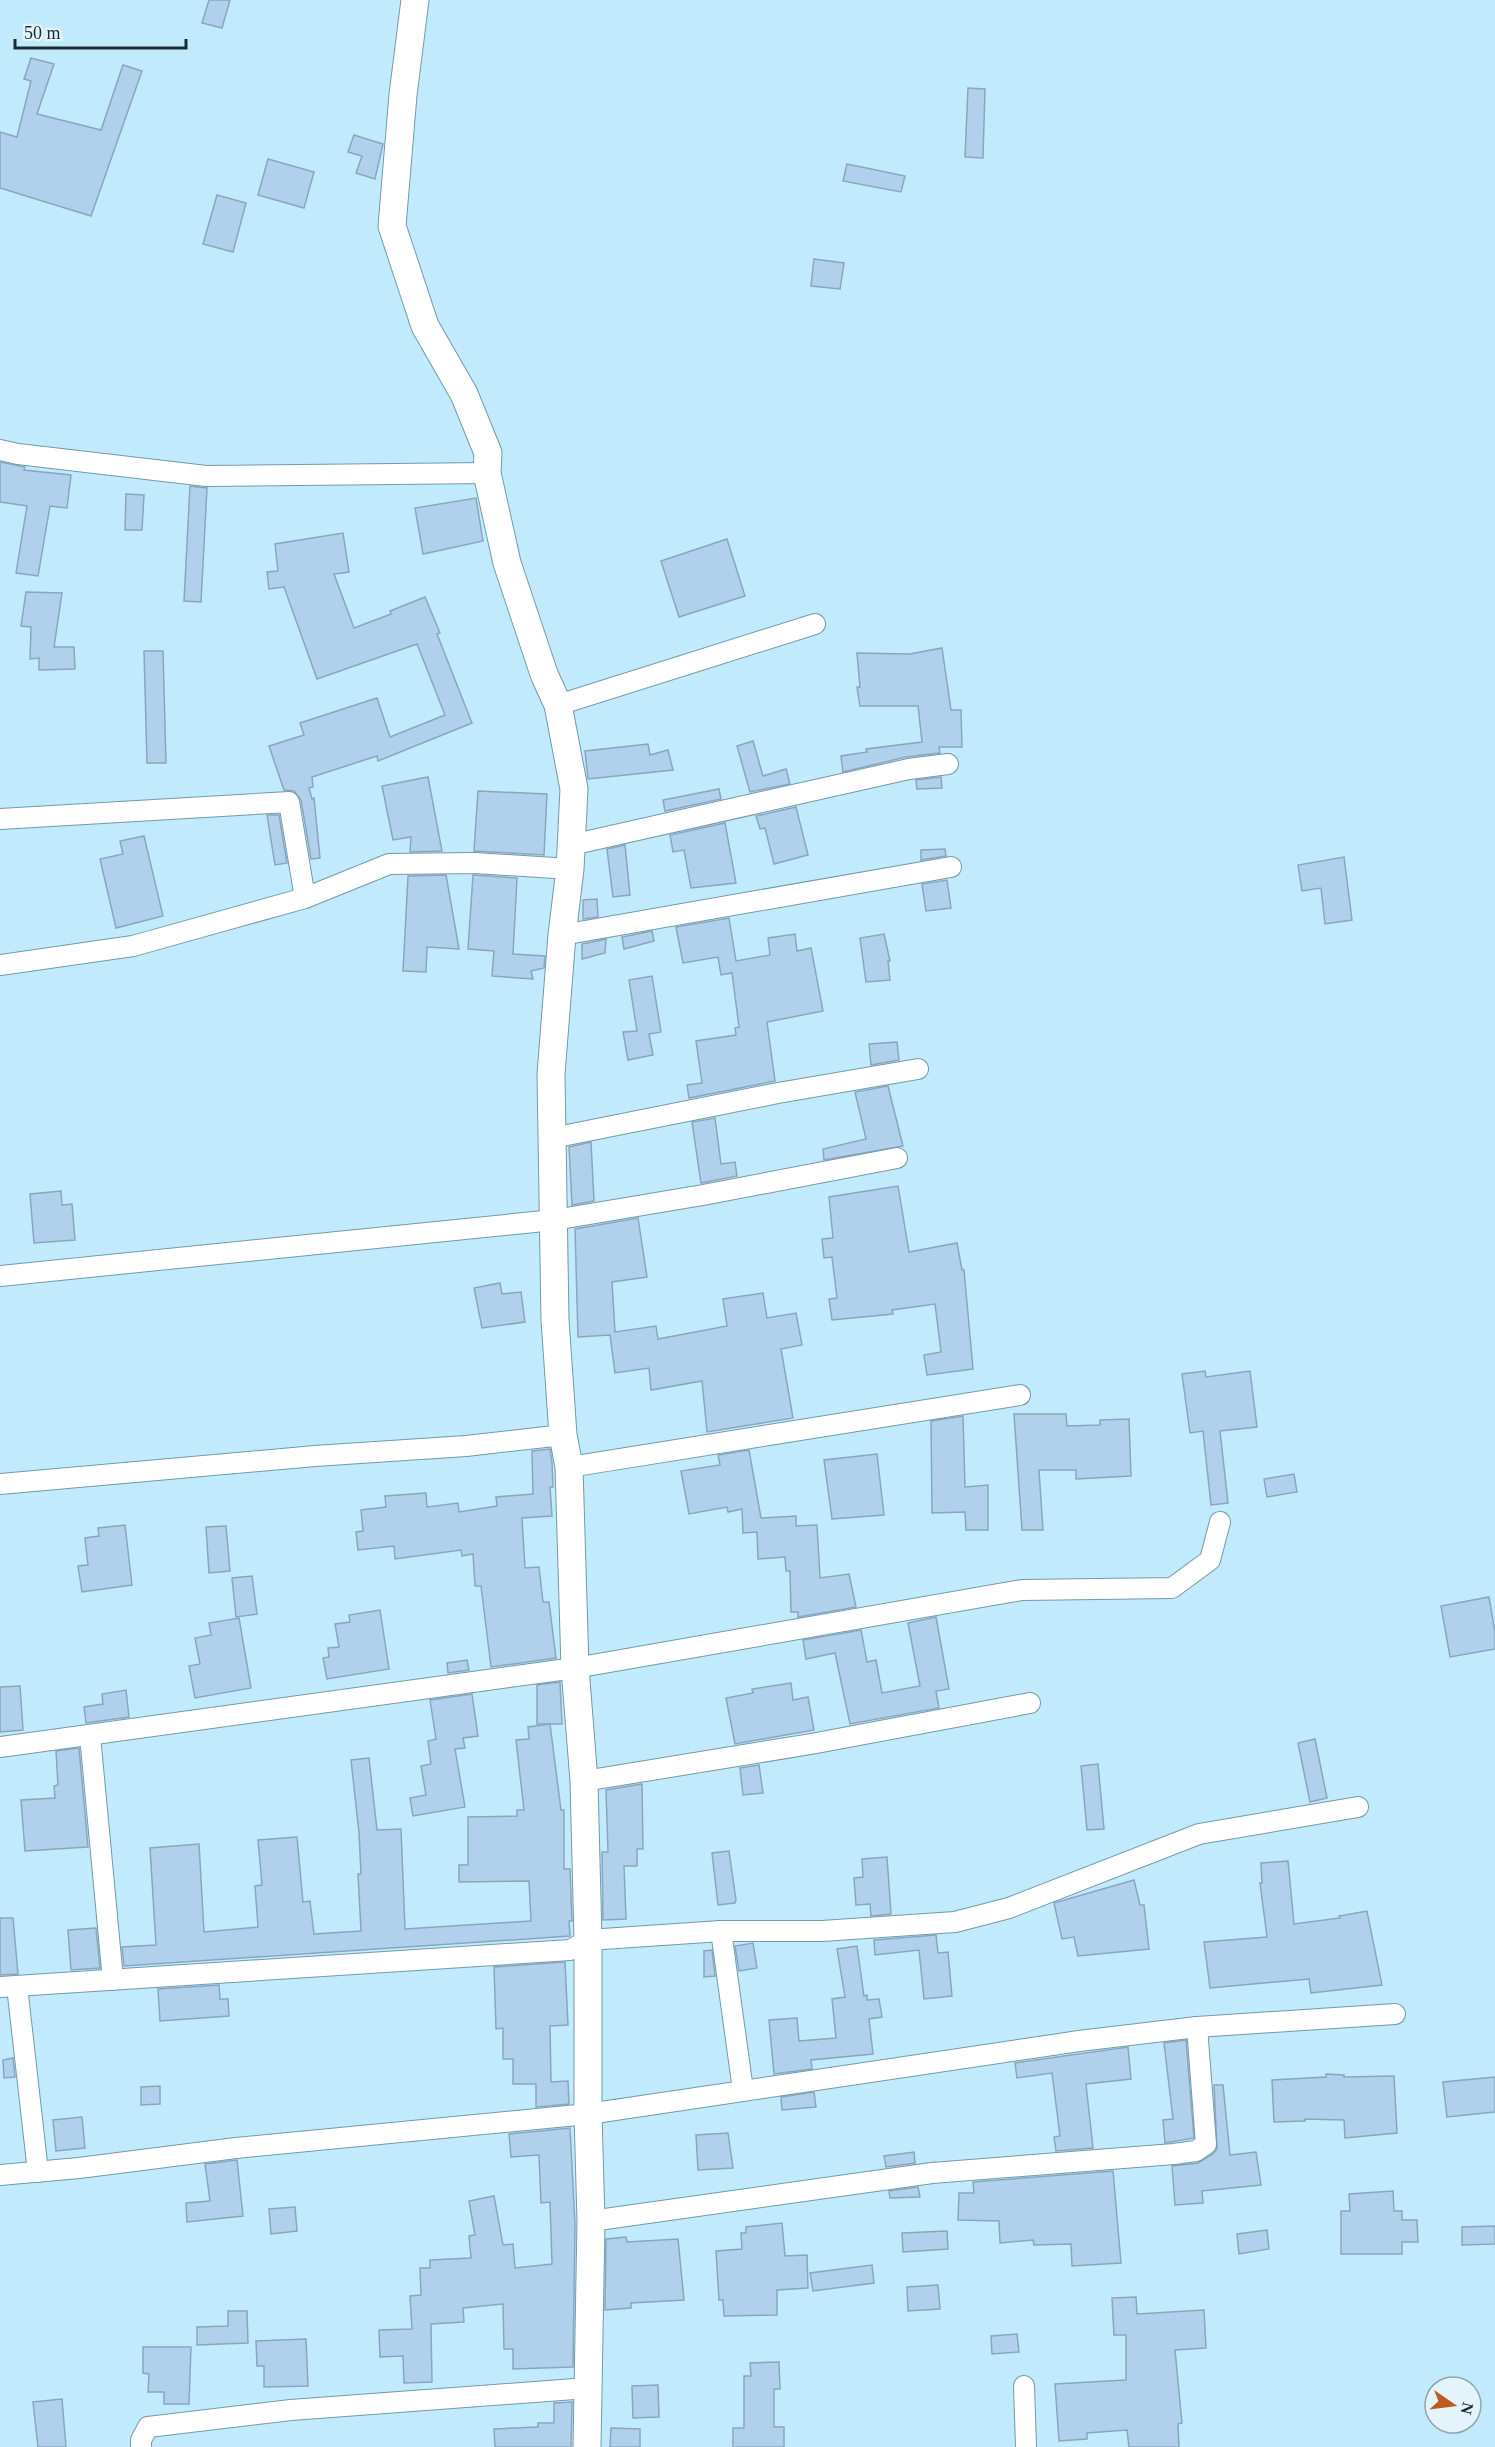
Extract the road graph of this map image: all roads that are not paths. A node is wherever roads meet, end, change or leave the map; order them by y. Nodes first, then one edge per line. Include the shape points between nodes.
1 (415, 0) edge
2 (0, 450) edge
3 (487, 473) junction
4 (815, 624) dead end
5 (558, 705) junction
6 (948, 765) dead end
7 (0, 819) edge
8 (570, 857) junction
9 (951, 867) dead end
10 (305, 898) junction
11 (562, 935) junction
12 (0, 965) edge
13 (918, 1069) dead end
14 (552, 1138) junction
15 (897, 1158) dead end
16 (554, 1221) junction
17 (0, 1276) edge
18 (1020, 1395) dead end
19 (563, 1435) junction
20 (569, 1467) junction
21 (0, 1484) edge
22 (1220, 1521) dead end
23 (575, 1668) junction
24 (1030, 1703) dead end
25 (90, 1736) junction
26 (0, 1747) edge
27 (584, 1781) junction
28 (1358, 1807) dead end
29 (721, 1931) junction
30 (588, 1940) junction
31 (113, 1980) junction
32 (8, 1987) edge
33 (1395, 2014) dead end
34 (1197, 2026) junction
35 (743, 2090) junction
36 (588, 2114) junction
37 (38, 2172) junction
38 (0, 2175) edge
39 (591, 2221) junction
40 (1024, 2386) dead end
41 (588, 2388) junction
42 (141, 2447) edge
43 (587, 2447) edge
44 (1026, 2447) edge

1 - 3 street via 392,226 425,326 464,394 488,453
2 - 3 street via 206,476
3 - 5 street via 507,563
4 - 5 street
5 - 8 street via 574,789
6 - 8 street via 909,769
7 - 10 street via 290,802
8 - 10 street via 389,864
8 - 11 street
9 - 11 street
10 - 12 street via 133,946
11 - 14 street via 551,1074
13 - 14 street
14 - 16 street
15 - 16 street
16 - 17 street
16 - 19 street via 555,1320
18 - 20 street
19 - 20 street
19 - 21 street
20 - 23 street
22 - 23 street via 1210,1560 1172,1588 1022,1590
23 - 25 street
23 - 27 street
24 - 27 street
25 - 26 street
25 - 31 street
27 - 30 street
28 - 29 street via 1199,1834 1009,1908 955,1922 822,1931
29 - 30 street
29 - 35 street
30 - 31 street via 570,1950
30 - 36 street
31 - 32 street
32 - 37 street
33 - 34 street
34 - 35 street
34 - 39 street via 1206,2144 1196,2151 932,2173
35 - 36 street
36 - 37 street via 236,2148
36 - 39 street
37 - 38 street
39 - 41 street
40 - 44 street
41 - 42 street via 291,2410 148,2427
41 - 43 street

